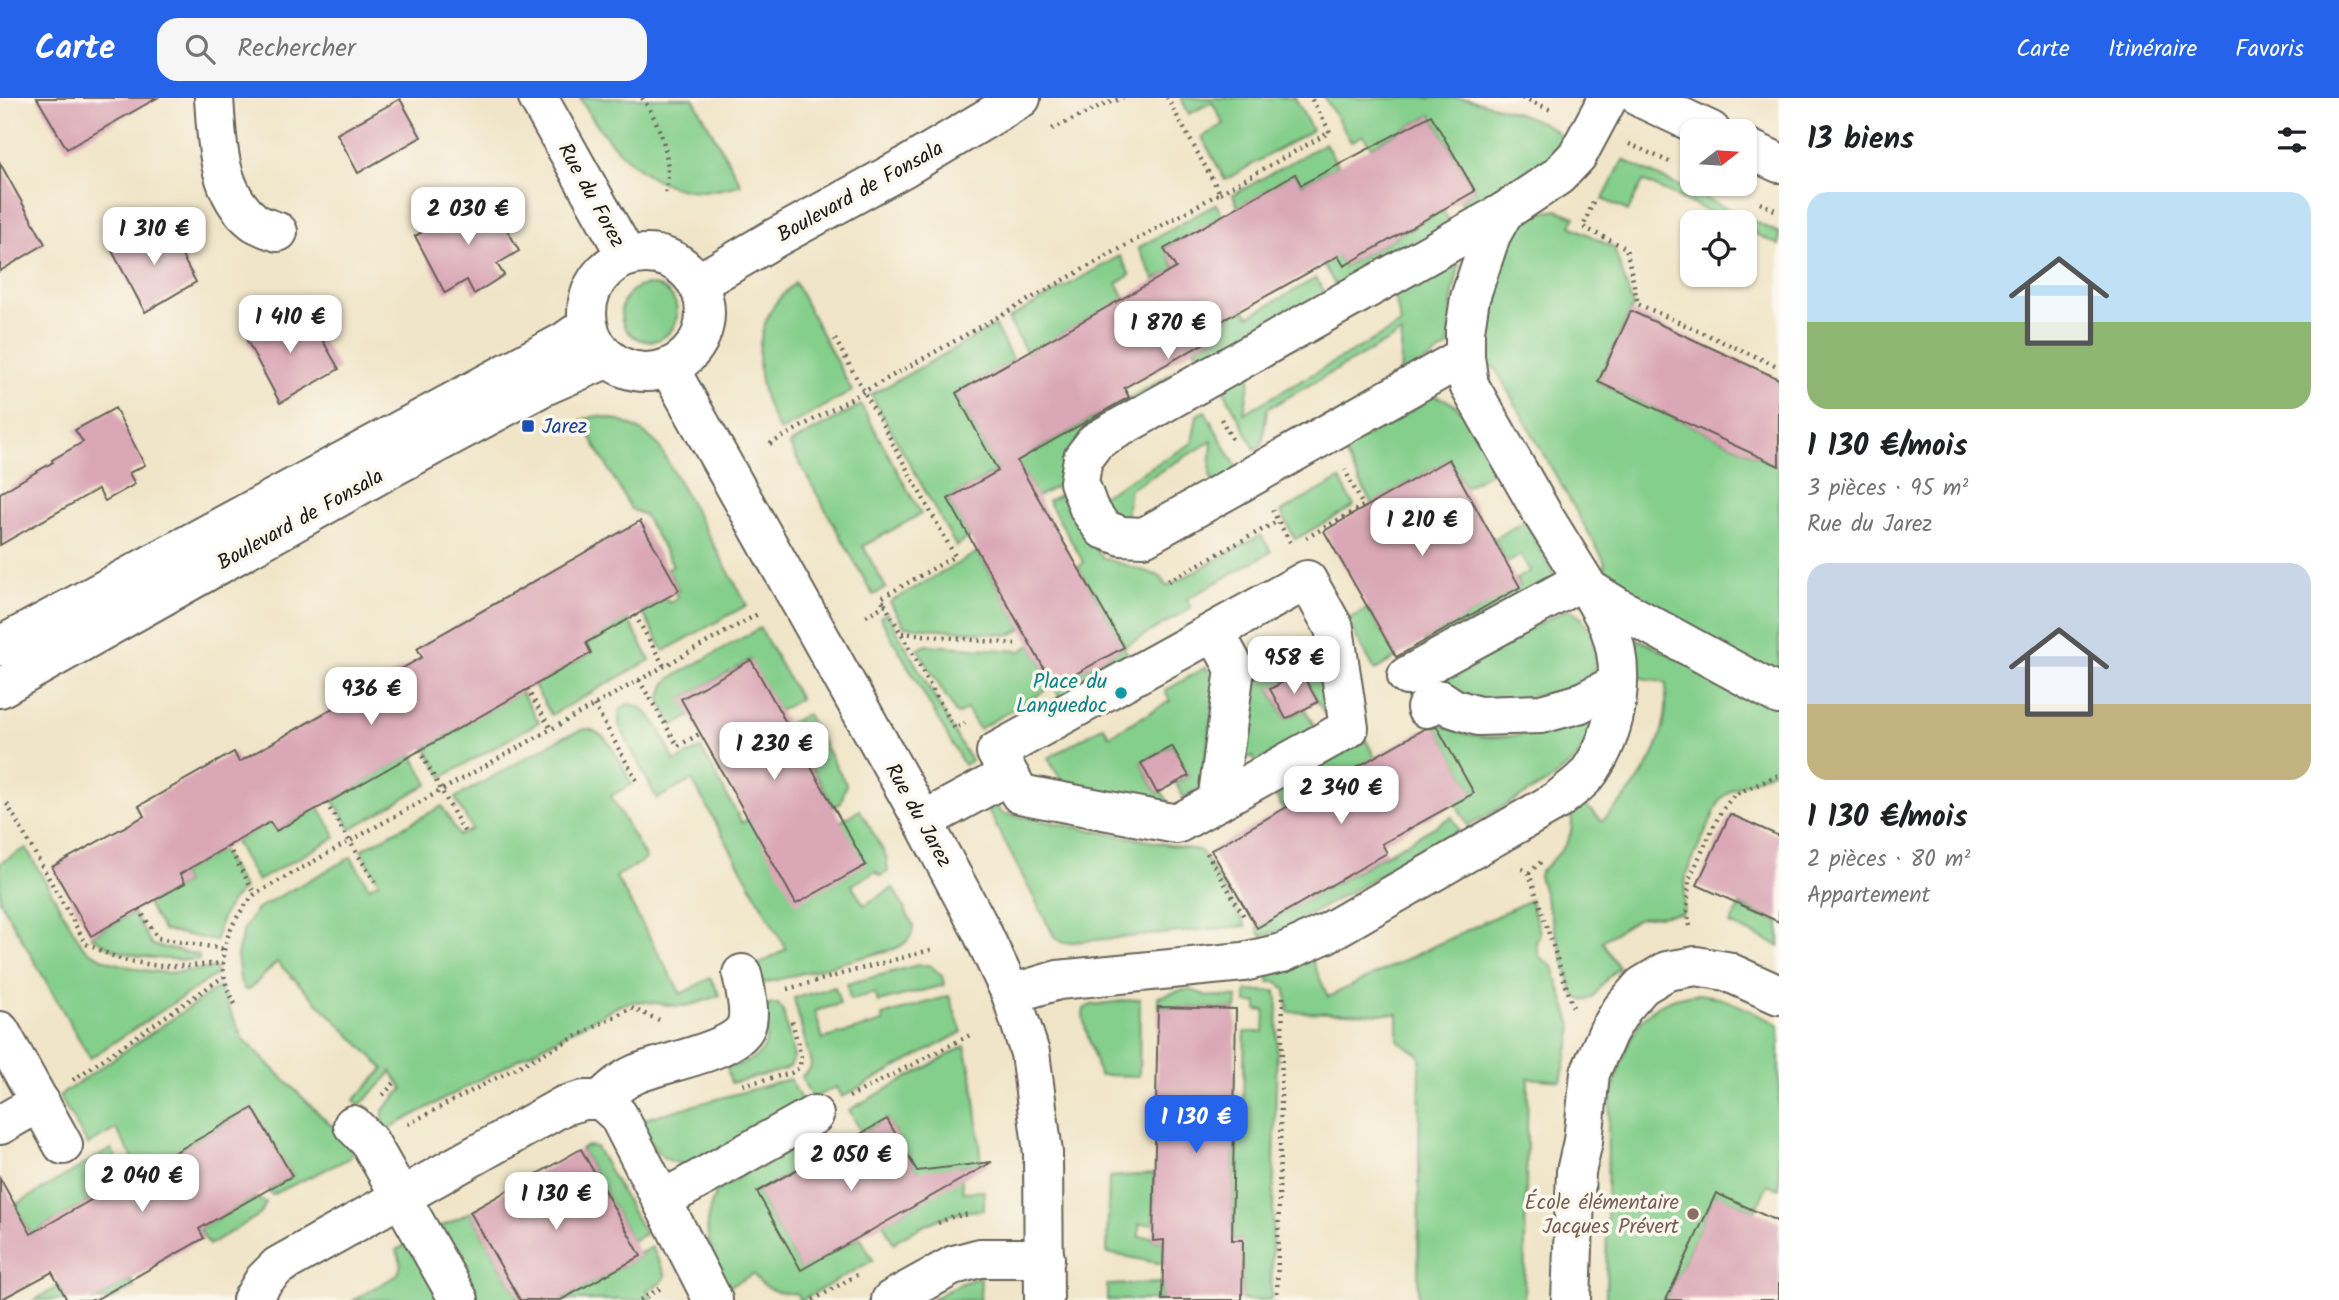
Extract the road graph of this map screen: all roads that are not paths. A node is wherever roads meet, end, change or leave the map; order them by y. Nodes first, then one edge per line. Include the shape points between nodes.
1 (214, 98) edge
2 (538, 98) edge
3 (1021, 98) edge
4 (1608, 98) edge
5 (1641, 98) edge
6 (1686, 119) edge
7 (1757, 153) edge
8 (1779, 163) edge
9 (1504, 212) junction
10 (278, 232) dead end
11 (626, 255) junction
12 (698, 283) junction
13 (587, 326) junction
14 (1465, 356) junction
15 (606, 359) junction
16 (669, 368) junction
17 (379, 457) junction
18 (1586, 584) junction
19 (1215, 632) junction
20 (0, 646) edge
21 (1407, 676) dead end
22 (1617, 684) junction
23 (0, 688) edge
24 (1779, 695) edge
25 (1426, 708) dead end
26 (1008, 775) junction
27 (1217, 802) junction
28 (923, 821) junction
29 (742, 974) dead end
30 (1012, 994) junction
31 (1779, 995) edge
32 (0, 1031) edge
33 (601, 1100) junction
34 (40, 1102) junction
35 (814, 1115) road end
36 (0, 1125) edge
37 (353, 1125) dead end
38 (63, 1145) dead end
39 (401, 1198) junction
40 (662, 1200) junction
41 (1045, 1258) junction
42 (252, 1300) edge
43 (459, 1300) edge
44 (713, 1300) edge
45 (891, 1300) edge
46 (1044, 1300) edge
47 (1571, 1300) edge

1 - 10 street via 226,184 253,221
2 - 11 street, Rue du Forez
3 - 12 street, Boulevard de Fonsala
4 - 9 street via 1577,156 1558,177
5 - 6 street
7 - 8 street
9 - 14 street via 1491,235 1470,298
9 - 14 street via 1096,441 1083,458 1079,482 1103,529 1144,537
11 - 12 street via 646,252 674,260
11 - 13 street via 608,265 594,281 586,305
12 - 16 street via 705,308 703,329 687,357
13 - 15 street
13 - 17 street, Boulevard de Fonsala
14 - 18 street via 1469,385
15 - 16 street via 636,372
15 - 17 street, Boulevard de Fonsala
16 - 28 street, Rue du Jarez
17 - 20 street, Boulevard de Fonsala
17 - 23 street, Boulevard de Fonsala
18 - 21 street
18 - 22 street via 1610,628
18 - 24 street via 1621,609
19 - 26 street via 996,752
19 - 27 street via 1235,669
19 - 27 street via 1307,580 1334,628 1349,728
22 - 25 street via 1578,704 1541,714 1478,716 1441,700
22 - 30 street via 1617,706 1604,744 1589,773 1558,800 1325,934 1282,953 1243,962 1072,977
26 - 27 street via 1020,794 1177,824
26 - 28 street
28 - 30 street, Rue du Jarez
29 - 33 street via 748,999 747,1026 736,1039 636,1074
30 - 41 street, Rue du Jarez via 1030,1053 1043,1153
31 - 47 street via 1726,971 1696,966 1667,971 1642,986 1622,1009 1590,1073 1576,1172
32 - 34 street
33 - 39 street via 563,1106
33 - 40 street via 618,1115
34 - 36 street
34 - 38 street
35 - 40 street
37 - 39 street via 369,1141
39 - 42 street via 278,1266
39 - 43 street
40 - 44 street
41 - 45 street via 980,1258 954,1265
41 - 46 street, Rue du Jarez

